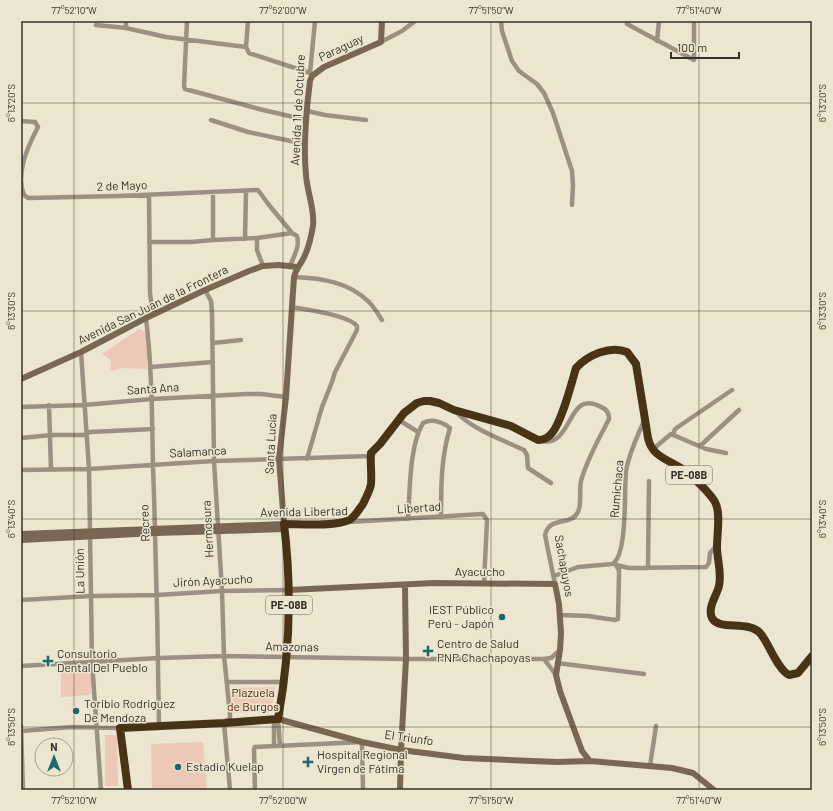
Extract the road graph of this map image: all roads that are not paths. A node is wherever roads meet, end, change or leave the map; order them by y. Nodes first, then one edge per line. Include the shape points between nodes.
1 (126, 21) edge
2 (187, 21) edge
3 (248, 21) edge
4 (315, 21) edge
5 (382, 21) edge
6 (501, 21) edge
7 (659, 21) edge
8 (694, 21) edge
9 (415, 22) edge
10 (628, 22) edge
11 (96, 25) dead end
12 (126, 28) junction
13 (187, 39) junction
14 (657, 41) junction
15 (381, 42) junction
16 (246, 47) junction
17 (311, 74) junction
18 (307, 111) junction
19 (211, 120) dead end
20 (307, 120) junction
21 (366, 120) dead end
22 (21, 121) edge
23 (305, 144) junction
24 (246, 191) junction
25 (213, 193) junction
26 (149, 195) junction
27 (572, 205) dead end
28 (292, 233) junction
29 (257, 238) junction
30 (245, 239) junction
31 (213, 240) junction
32 (149, 242) junction
33 (263, 266) junction
34 (290, 266) junction
35 (297, 267) junction
36 (294, 277) junction
37 (205, 290) junction
38 (291, 307) junction
39 (153, 315) junction
40 (146, 318) junction
41 (382, 320) dead end
42 (241, 340) dead end
43 (213, 343) junction
44 (82, 352) junction
45 (213, 362) junction
46 (150, 367) junction
47 (21, 379) edge
48 (732, 390) dead end
49 (213, 396) junction
50 (286, 397) junction
51 (152, 399) junction
52 (49, 405) junction
53 (84, 405) junction
54 (21, 407) edge
55 (454, 410) junction
56 (739, 410) dead end
57 (399, 420) junction
58 (645, 420) junction
59 (153, 429) junction
60 (418, 432) junction
61 (86, 435) junction
62 (673, 435) junction
63 (50, 436) junction
64 (21, 438) edge
65 (538, 440) junction
66 (700, 446) junction
67 (652, 450) junction
68 (373, 453) junction
69 (726, 454) dead end
70 (280, 459) junction
71 (307, 459) junction
72 (214, 461) junction
73 (153, 465) junction
74 (88, 469) junction
75 (21, 470) edge
76 (51, 470) junction
77 (649, 481) dead end
78 (551, 483) dead end
79 (441, 517) junction
80 (408, 519) junction
81 (342, 522) junction
82 (354, 522) junction
83 (284, 526) junction
84 (218, 528) junction
85 (156, 530) junction
86 (21, 534) edge
87 (89, 534) junction
88 (21, 540) edge
89 (717, 545) junction
90 (615, 563) junction
91 (648, 568) junction
92 (554, 576) junction
93 (484, 582) junction
94 (555, 584) junction
95 (405, 585) junction
96 (289, 590) junction
97 (222, 591) junction
98 (157, 595) junction
99 (91, 596) junction
100 (21, 600) edge
101 (560, 615) junction
102 (560, 650) junction
103 (224, 656) junction
104 (812, 656) edge
105 (287, 657) junction
106 (158, 658) junction
107 (406, 659) junction
108 (544, 659) junction
109 (92, 662) junction
110 (557, 663) junction
111 (21, 666) edge
112 (644, 674) dead end
113 (556, 675) junction
114 (227, 682) junction
115 (285, 682) junction
116 (278, 719) junction
117 (224, 723) junction
118 (21, 726) edge
119 (656, 726) dead end
120 (159, 727) junction
121 (97, 728) junction
122 (120, 728) junction
123 (21, 732) edge
124 (362, 742) junction
125 (277, 746) junction
126 (401, 750) junction
127 (590, 761) junction
128 (650, 766) junction
129 (23, 790) edge
130 (101, 790) edge
131 (128, 790) edge
132 (230, 790) edge
133 (255, 790) edge
134 (363, 790) edge
135 (400, 790) edge
136 (714, 790) edge

1 - 12 street
2 - 13 street
3 - 16 street
4 - 17 street, Avenida 11 de Octubre
5 - 15 main road
6 - 27 street via 512,61 519,71 537,84 553,113 572,171
7 - 14 street
8 - 14 street via 694,60
9 - 15 street
10 - 14 street
11 - 12 street
12 - 13 street
13 - 16 street
13 - 20 street via 185,89
15 - 17 main road, Paraguay
16 - 17 street via 249,54
17 - 18 main road, Avenida 11 de Octubre
18 - 20 main road, Avenida 11 de Octubre
18 - 21 street
19 - 23 street via 248,132
20 - 23 main road, Avenida 11 de Octubre
22 - 26 street, 2 de Mayo via 35,122 38,127 24,155 21,187 28,198
23 - 35 main road, Avenida 11 de Octubre via 307,190 313,213 313,225 303,261
24 - 25 street, 2 de Mayo
24 - 28 street, 2 de Mayo via 258,190
24 - 30 street
25 - 26 street, 2 de Mayo
25 - 31 street
26 - 32 street
28 - 29 street
28 - 34 street via 297,236 298,244
29 - 30 street
29 - 33 street via 257,250
30 - 31 street
31 - 32 street
32 - 39 street
33 - 34 main road, Avenida San Juan de la Frontera
33 - 37 main road, Avenida San Juan de la Frontera
34 - 35 main road, Avenida San Juan de la Frontera
35 - 36 main road, Santa Lucía
36 - 38 main road, Santa Lucía
36 - 41 street via 318,278 358,292
37 - 39 main road, Avenida San Juan de la Frontera
37 - 43 street, Hermosura via 211,301
38 - 50 main road, Santa Lucía
38 - 71 street via 332,315 357,326 352,342 335,372
39 - 40 main road, Avenida San Juan de la Frontera
40 - 44 main road, Avenida San Juan de la Frontera
40 - 46 street, Recreo
42 - 43 street
43 - 45 street, Hermosura
44 - 47 main road, Avenida San Juan de la Frontera
44 - 53 street, La Unión
45 - 46 street
45 - 49 street, Hermosura
46 - 51 street, Recreo
48 - 62 street via 675,429
49 - 50 street, Santa Ana via 261,394
49 - 51 street, Santa Ana
49 - 72 street, Hermosura
50 - 70 main road, Santa Lucía
51 - 53 street, Santa Ana
51 - 59 street, Recreo
52 - 53 street, Santa Ana
52 - 54 street, Santa Ana
52 - 63 street
53 - 61 street, La Unión
55 - 57 highway via 424,401 411,407
55 - 65 highway via 512,426
55 - 78 street via 472,425 524,450 528,468
56 - 66 street
57 - 60 street
57 - 68 highway
58 - 65 highway via 636,364 627,352 614,348 590,357 576,368 558,423 552,434
58 - 67 highway
58 - 90 street, Rumichaca via 626,472 623,537
59 - 61 street via 90,432
59 - 73 street, Recreo
60 - 79 street via 423,422 429,420 440,422 450,428 442,473
60 - 80 street via 411,469
61 - 63 street
61 - 74 street, La Unión
62 - 66 street
62 - 67 street via 668,436
63 - 64 street
63 - 76 street
65 - 92 street, Sachapuyos via 555,440 581,405 595,404 608,413 609,419 581,481 578,512 574,518 552,524 546,530
66 - 69 street
67 - 89 highway, PE-08B via 686,471 716,503
68 - 71 street, Salamanca
68 - 81 highway via 370,489 366,499 353,516
68 - 82 highway via 375,487
70 - 71 street, Salamanca
70 - 72 street, Salamanca
70 - 83 main road, Santa Lucía
72 - 73 street, Salamanca
72 - 84 street, Hermosura
73 - 74 street, Salamanca
73 - 85 street, Recreo
74 - 76 street, Salamanca
74 - 87 street, La Unión
75 - 76 street, Salamanca
77 - 91 street
79 - 80 street, Libertad
79 - 93 street, Libertad via 483,514 485,516 487,520
80 - 82 street, Libertad
81 - 82 street, Avenida Libertad
81 - 83 highway, Avenida Libertad
82 - 83 highway, Avenida Libertad via 336,528
83 - 84 main road, Avenida Libertad
83 - 96 highway, Santa Lucía / PE-08B
84 - 85 main road, Avenida Libertad
84 - 97 street, Hermosura
85 - 87 main road, Avenida Libertad
85 - 98 street, Recreo
86 - 87 main road, Avenida Libertad
87 - 88 main road, Avenida Libertad
87 - 99 street, La Unión
89 - 91 street via 710,553 709,564 706,567
89 - 104 highway, PE-08B via 720,578 712,605 712,618 716,622 754,628 781,669 789,675 798,673
90 - 91 street via 629,568
90 - 92 street via 578,567
90 - 101 street via 619,575 618,619
92 - 94 street, Sachapuyos
93 - 94 main road, Ayacucho
93 - 95 main road, Ayacucho
94 - 101 main road, Sachapuyos
95 - 96 main road, Jirón Ayacucho
95 - 107 main road
96 - 97 street, Jirón Ayacucho
96 - 105 highway, Santa Lucía / PE-08B
97 - 98 street, Jirón Ayacucho
97 - 103 street, Hermosura
98 - 99 street, Jirón Ayacucho
98 - 106 street, Recreo
99 - 100 street, Jirón Ayacucho
99 - 109 street, La Unión
101 - 102 main road, Sachapuyos
102 - 108 street, Amazonas via 551,658
102 - 110 main road, Sachapuyos
103 - 105 street, Amazonas
103 - 106 street, Amazonas
103 - 114 street, Hermosura
105 - 107 street, Amazonas
105 - 115 highway, Santa Lucía / PE-08B
106 - 109 street, Amazonas
106 - 120 street, Recreo
107 - 108 street, Amazonas
107 - 126 main road
108 - 113 street
109 - 111 street, Amazonas
109 - 121 street, La Unión
110 - 112 street
110 - 113 main road, Sachapuyos
113 - 127 main road, Sachapuyos via 582,751
114 - 115 street
114 - 117 street, Hermosura via 230,718
115 - 116 highway, Santa Lucía / PE-08B
116 - 117 highway, El Triunfo
116 - 124 main road, El Triunfo
116 - 125 street, Santa Lucía via 274,724
117 - 120 highway, El Triunfo
117 - 132 street, Hermosura
118 - 123 street
119 - 128 street
120 - 122 highway, El Triunfo
121 - 122 street, El Triunfo
121 - 123 street, El Triunfo via 72,727
121 - 130 street, La Unión
122 - 131 highway
123 - 129 street
124 - 125 street
124 - 126 main road, El Triunfo
124 - 134 street
125 - 133 street via 255,747
126 - 127 main road, El Triunfo via 471,758
126 - 135 main road
127 - 128 main road, El Triunfo
128 - 136 main road, El Triunfo via 693,773

